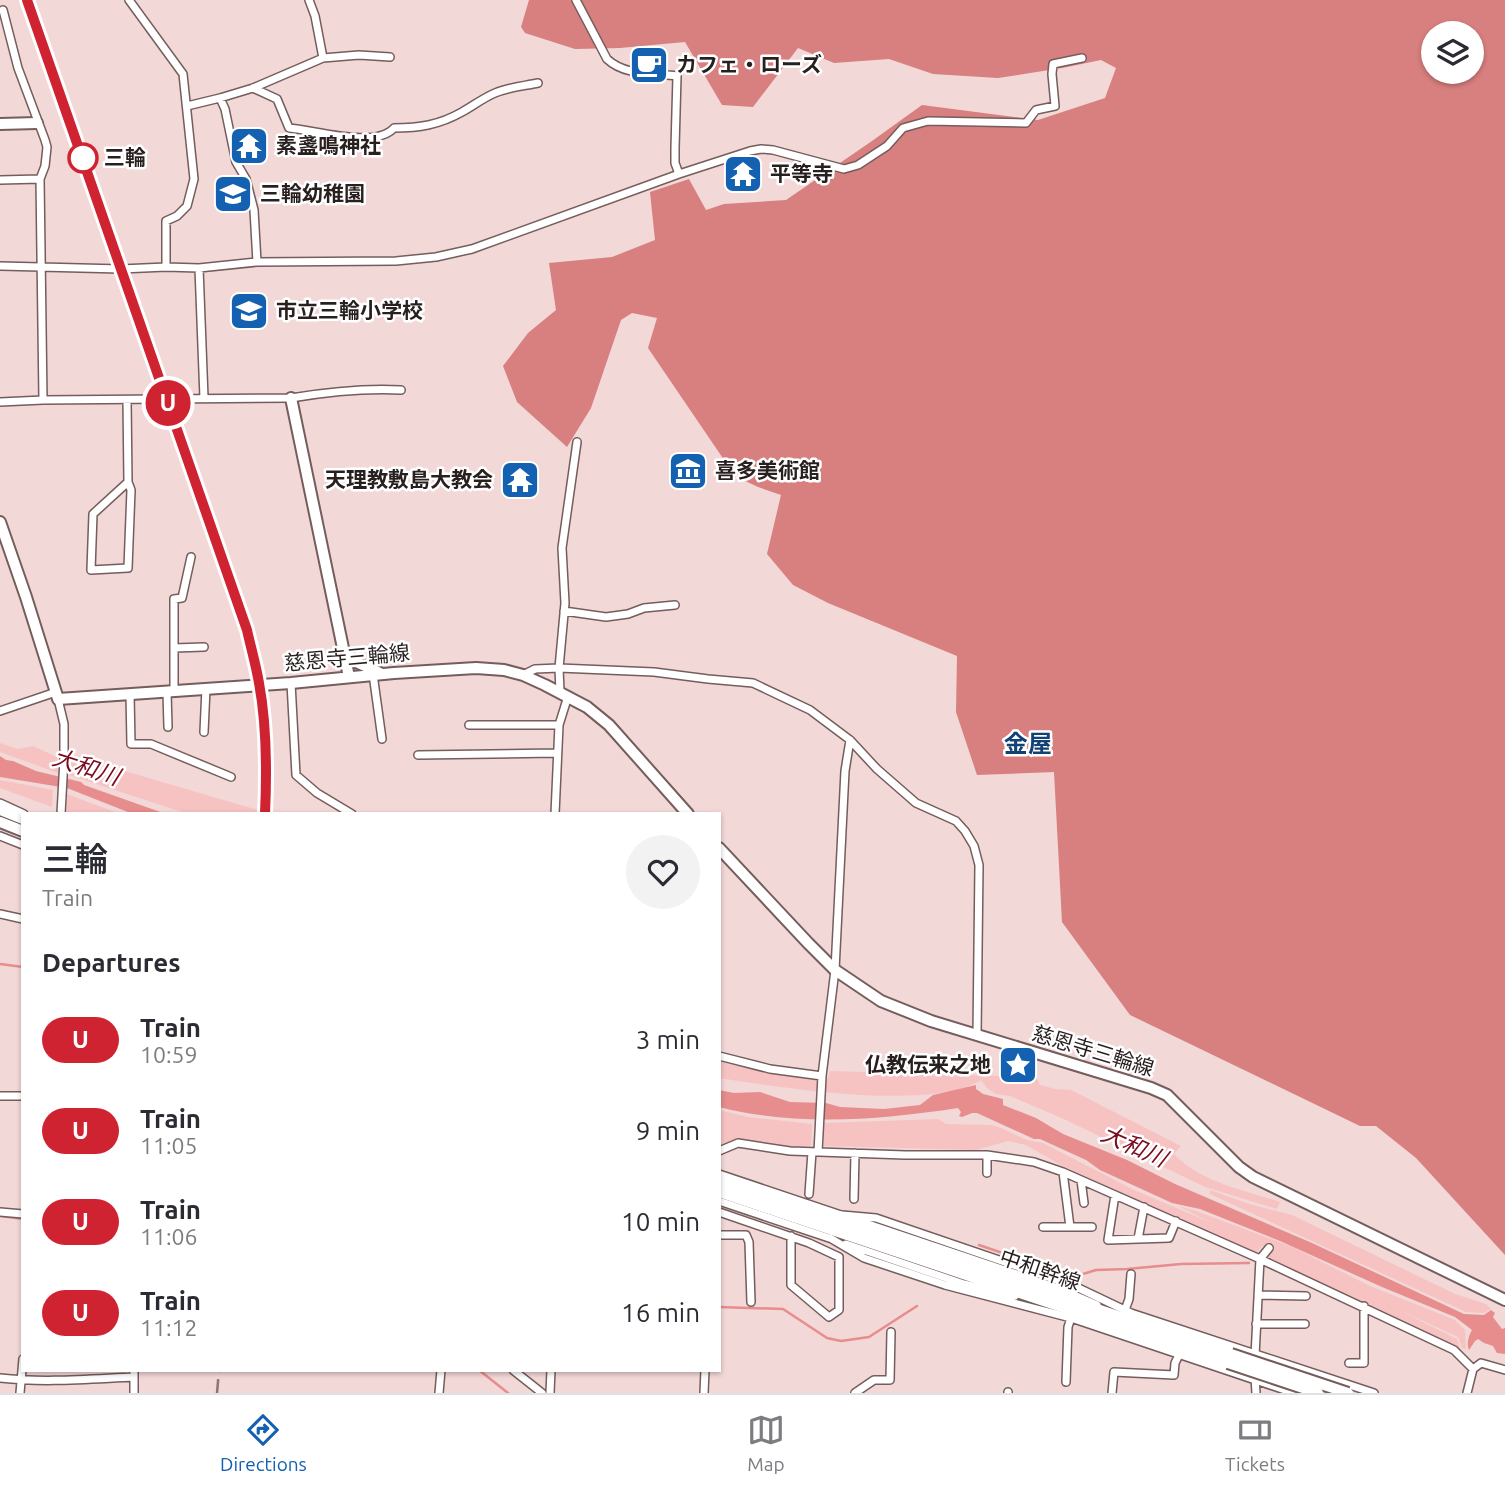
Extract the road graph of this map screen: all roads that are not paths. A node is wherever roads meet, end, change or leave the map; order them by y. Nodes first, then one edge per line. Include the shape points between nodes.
1 (128, 0) edge
2 (309, 0) edge
3 (576, 0) edge
4 (3, 10) dead end
5 (390, 57) dead end
6 (323, 58) junction
7 (1082, 58) dead end
8 (538, 83) dead end
9 (253, 88) junction
10 (220, 98) junction
11 (187, 106) junction
12 (37, 123) junction
13 (0, 124) edge
14 (679, 174) junction
15 (40, 179) junction
16 (0, 180) edge
17 (257, 262) junction
18 (0, 267) edge
19 (40, 267) junction
20 (166, 267) junction
21 (199, 268) junction
22 (401, 390) dead end
23 (204, 398) junction
24 (291, 398) junction
25 (43, 400) junction
26 (127, 400) junction
27 (0, 402) edge
28 (577, 442) dead end
29 (128, 482) junction
30 (0, 522) edge
31 (2, 535) edge
32 (191, 557) dead end
33 (675, 606) dead end
34 (564, 611) junction
35 (204, 647) dead end
36 (174, 648) junction
37 (344, 651) junction
38 (559, 668) junction
39 (377, 674) junction
40 (523, 675) junction
41 (349, 677) junction
42 (291, 683) junction
43 (206, 688) junction
44 (170, 692) junction
45 (130, 694) junction
46 (564, 694) junction
47 (57, 695) junction
48 (0, 711) edge
49 (469, 725) dead end
50 (559, 725) junction
51 (167, 727) dead end
52 (204, 732) dead end
53 (382, 739) dead end
54 (850, 740) junction
55 (557, 753) junction
56 (418, 755) dead end
57 (231, 777) dead end
58 (0, 803) edge
59 (0, 810) edge
60 (61, 812) edge
61 (349, 812) edge
62 (555, 812) edge
63 (686, 812) edge
64 (21, 813) edge
65 (21, 818) edge
66 (0, 822) edge
67 (21, 830) edge
68 (0, 836) edge
69 (21, 844) edge
70 (721, 850) edge
71 (0, 914) edge
72 (21, 919) edge
73 (835, 970) junction
74 (976, 1035) junction
75 (721, 1057) edge
76 (822, 1076) junction
77 (0, 1089) edge
78 (0, 1096) edge
79 (21, 1096) edge
80 (721, 1150) edge
81 (815, 1152) junction
82 (855, 1153) junction
83 (987, 1156) junction
84 (1063, 1172) junction
85 (987, 1173) dead end
86 (721, 1175) edge
87 (1081, 1180) junction
88 (725, 1194) edge
89 (809, 1194) dead end
90 (1115, 1195) junction
91 (854, 1199) dead end
92 (1084, 1203) dead end
93 (1144, 1207) junction
94 (0, 1212) edge
95 (721, 1213) edge
96 (21, 1214) edge
97 (1176, 1221) junction
98 (1043, 1227) dead end
99 (1070, 1227) junction
100 (1092, 1227) dead end
101 (721, 1235) edge
102 (791, 1236) junction
103 (830, 1238) junction
104 (1138, 1239) junction
105 (1269, 1248) dead end
106 (1260, 1259) junction
107 (1131, 1274) dead end
108 (1259, 1295) junction
109 (1306, 1296) dead end
110 (1505, 1300) edge
111 (751, 1302) dead end
112 (1047, 1303) junction
113 (1364, 1307) junction
114 (1124, 1314) junction
115 (1071, 1318) junction
116 (1256, 1324) junction
117 (1305, 1324) dead end
118 (891, 1332) dead end
119 (1255, 1354) junction
120 (1178, 1355) junction
121 (1230, 1359) junction
122 (1349, 1363) dead end
123 (1473, 1369) junction
124 (1505, 1370) edge
125 (22, 1372) edge
126 (440, 1372) edge
127 (516, 1372) edge
128 (551, 1372) edge
129 (705, 1372) edge
130 (134, 1374) edge
131 (0, 1378) edge
132 (21, 1380) junction
133 (1255, 1380) junction
134 (1066, 1382) dead end
135 (20, 1393) edge
136 (134, 1393) edge
137 (439, 1393) edge
138 (542, 1393) edge
139 (550, 1393) edge
140 (704, 1393) edge
141 (855, 1393) edge
142 (1112, 1393) edge
143 (1256, 1393) edge
144 (1294, 1393) edge
145 (1318, 1393) edge
146 (1348, 1393) edge
147 (1374, 1393) edge
148 (1467, 1393) edge

1 - 11 street via 183,74
2 - 6 street
3 - 14 street via 614,65 677,76 675,163
4 - 12 street
5 - 6 street
6 - 9 street
7 - 14 street via 1053,64 1055,106 1036,110 1026,123 928,121 903,128 887,146 844,169 761,149
8 - 9 street via 495,93 433,125 394,128 365,140 289,128 277,99
9 - 10 street
10 - 11 street
10 - 17 street via 254,210
11 - 20 street via 194,179 187,206 166,221
12 - 13 main road
12 - 15 street via 47,147
14 - 17 street via 472,249 436,257
15 - 16 street
15 - 19 street
17 - 21 street
18 - 19 street
19 - 20 street
19 - 25 street
20 - 21 street
21 - 23 street
22 - 24 street
23 - 24 street
23 - 26 street
24 - 37 main road
25 - 26 street
25 - 27 street
26 - 29 street
28 - 34 street via 562,548
29 - 29 street via 93,514 91,570 128,568
30 - 31 main road
31 - 47 main road
32 - 36 street via 182,598 174,599
33 - 34 street via 606,617
34 - 38 street
35 - 36 street
36 - 44 street
37 - 39 main road
37 - 41 main road
38 - 40 street via 535,669
38 - 46 street
38 - 54 street via 753,683 810,710
39 - 40 main road, 慈恩寺三輪線 via 476,668
39 - 41 main road, 慈恩寺三輪線
39 - 53 street
40 - 46 main road, 慈恩寺三輪線
41 - 42 main road, 慈恩寺三輪線
42 - 43 main road, 慈恩寺三輪線
42 - 61 street via 296,775
43 - 44 main road, 慈恩寺三輪線
43 - 52 street
44 - 45 main road, 慈恩寺三輪線
44 - 51 street
45 - 47 main road, 慈恩寺三輪線
45 - 57 street via 131,744 151,744
46 - 50 street
46 - 63 main road, 慈恩寺三輪線 via 609,725
47 - 48 street
47 - 60 street via 64,724
49 - 50 street
50 - 55 street
54 - 73 street
54 - 74 street via 916,803 956,821 974,846 979,865
55 - 56 street
55 - 62 street
58 - 64 street
59 - 65 main road
66 - 67 main road
68 - 69 street
70 - 73 main road, 慈恩寺三輪線
71 - 72 street
73 - 74 main road, 慈恩寺三輪線 via 881,1001
73 - 76 street
74 - 110 main road, 慈恩寺三輪線 via 1167,1095 1253,1177
75 - 76 street
76 - 81 street
77 - 78 street
78 - 79 street
80 - 81 street via 738,1143
81 - 82 street
81 - 89 street
82 - 83 street
82 - 91 street
83 - 84 street via 1034,1162
83 - 85 street
84 - 87 street
84 - 99 street
86 - 114 street via 1058,1287
87 - 90 street
87 - 92 street
88 - 103 street
88 - 112 main road, 中和幹線
88 - 114 main road, 中和幹線
90 - 93 street
90 - 104 street via 1108,1240
93 - 97 street
93 - 104 street
94 - 96 street
95 - 102 street
97 - 104 street via 1169,1238
97 - 106 street
98 - 99 street
99 - 100 street
101 - 111 street via 746,1236 749,1242
102 - 102 street via 839,1256 839,1310 829,1317 791,1284
103 - 112 street via 964,1284
103 - 115 street via 864,1258 945,1285
105 - 106 street
106 - 108 street
106 - 113 street
107 - 114 street
108 - 109 street
108 - 116 street
112 - 121 main road, 中和幹線
113 - 122 street via 1364,1363
113 - 123 street via 1454,1350
114 - 119 street
114 - 121 main road, 中和幹線
115 - 120 street
115 - 134 street
116 - 117 street
116 - 119 street
118 - 141 street via 890,1380 874,1380
119 - 133 street
119 - 147 street
120 - 133 street
120 - 142 street via 1174,1375 1114,1372
121 - 145 main road, 中和幹線, bridge
121 - 146 main road, 中和幹線, bridge
123 - 124 street via 1481,1363
123 - 148 street
125 - 132 street
126 - 137 street
127 - 138 street
128 - 139 street
129 - 140 street
130 - 132 street
130 - 136 street
131 - 132 street
132 - 135 street
133 - 143 street
133 - 144 street

